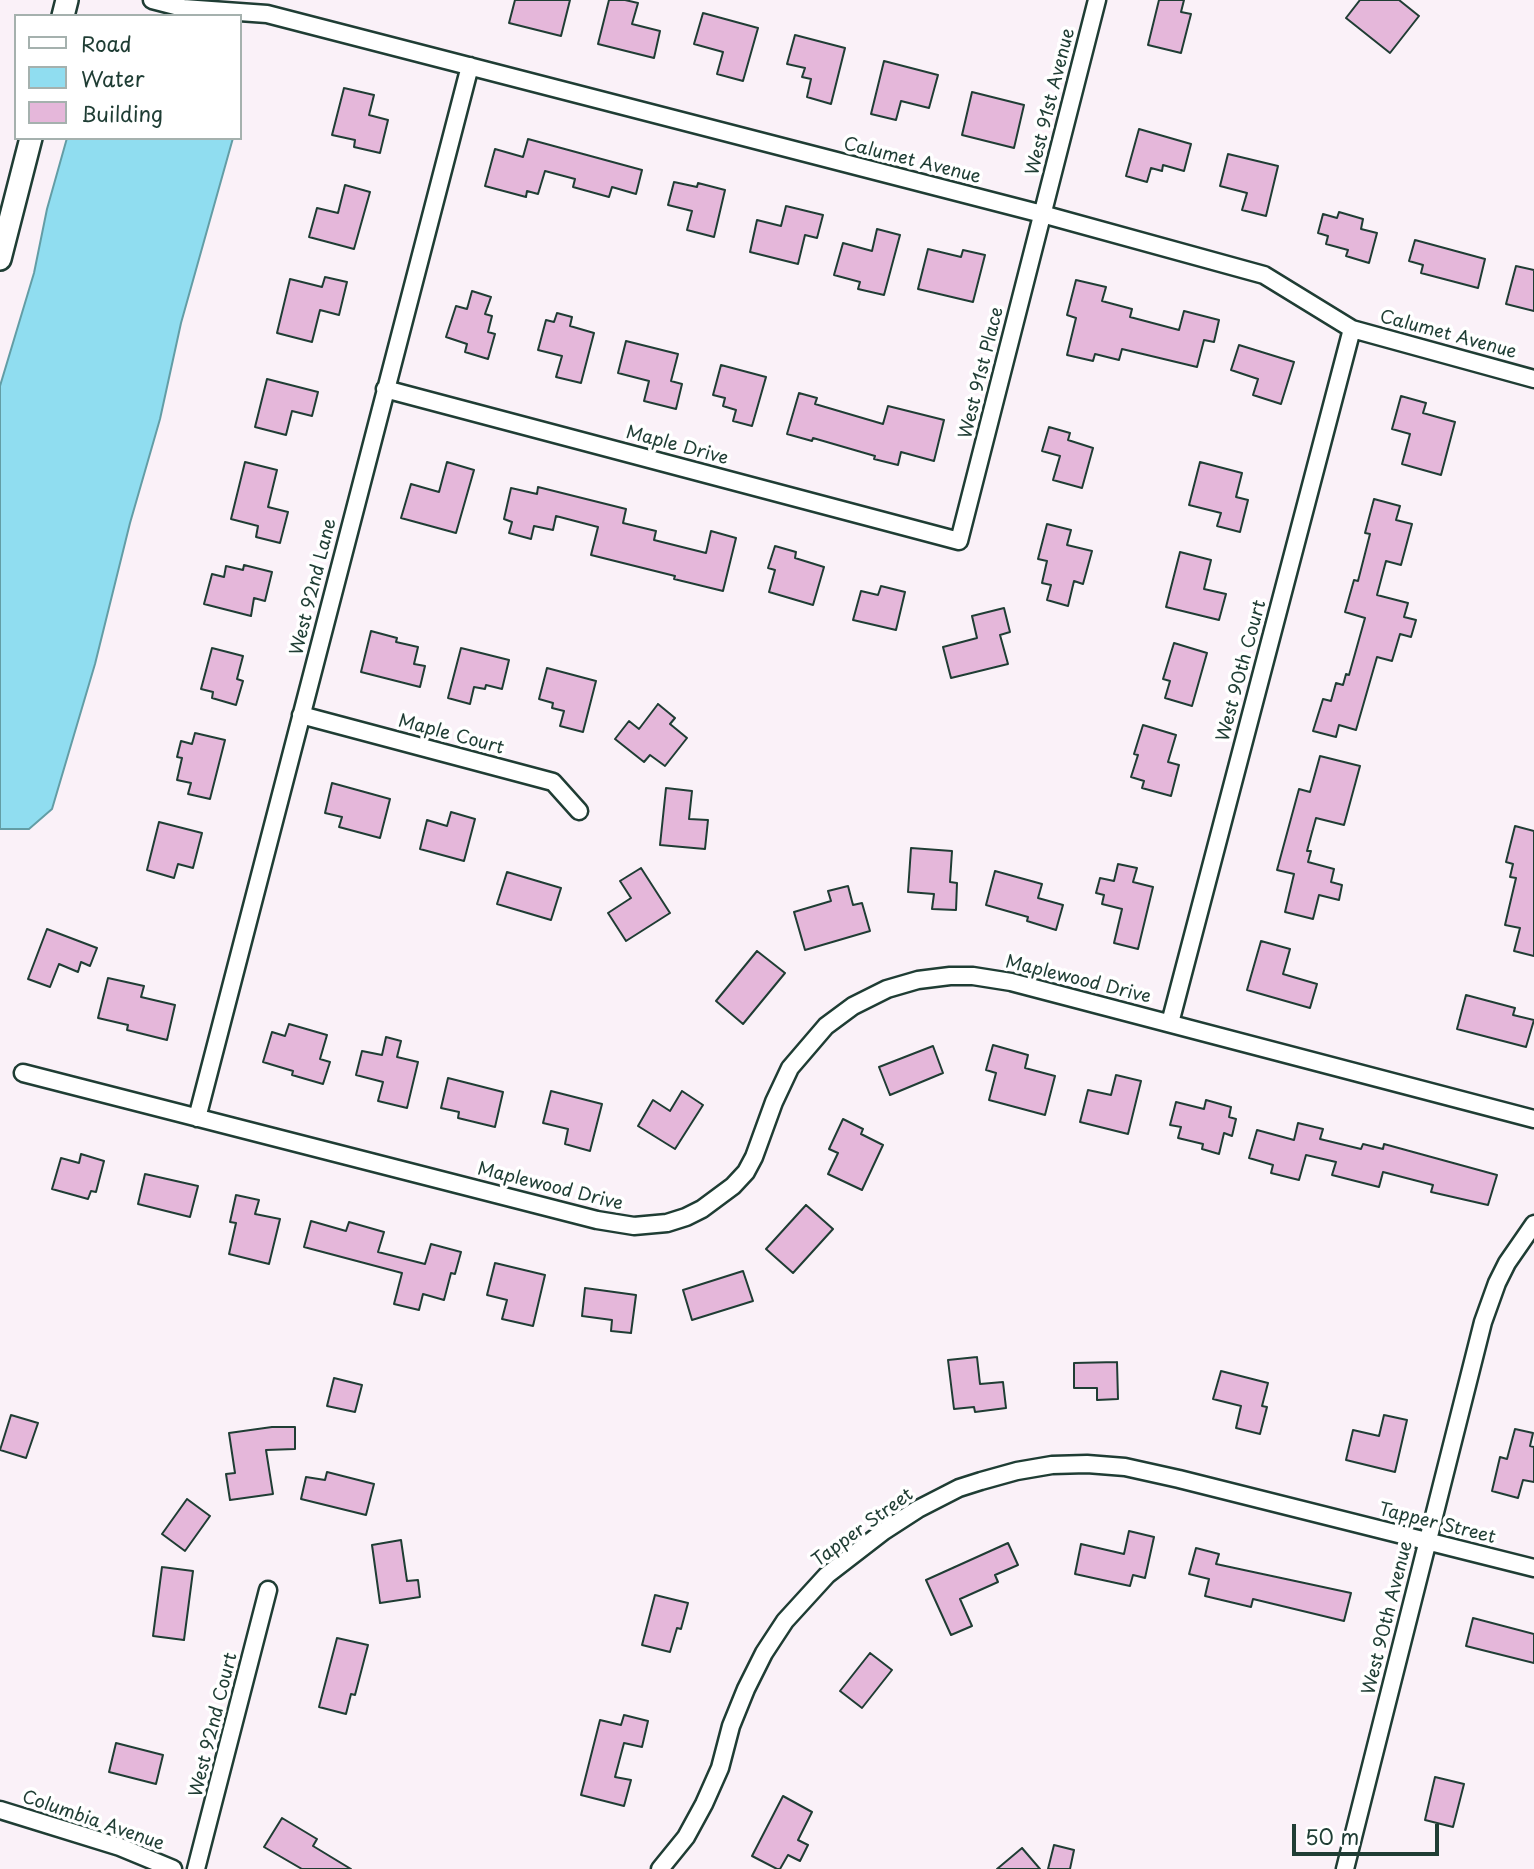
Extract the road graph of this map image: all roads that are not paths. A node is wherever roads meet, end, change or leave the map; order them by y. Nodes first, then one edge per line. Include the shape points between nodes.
1 (152, 0) edge
2 (236, 0) edge
3 (1097, 0) edge
4 (269, 7) edge
5 (470, 66) junction
6 (30, 140) edge
7 (1042, 214) junction
8 (0, 259) edge
9 (1352, 329) junction
10 (1534, 379) edge
11 (385, 389) junction
12 (959, 541) joint
13 (301, 715) junction
14 (579, 811) dead end
15 (1170, 1023) junction
16 (23, 1073) dead end
17 (197, 1118) junction
18 (1534, 1119) edge
19 (1534, 1224) edge
20 (1427, 1541) junction
21 (1534, 1568) edge
22 (268, 1590) dead end
23 (0, 1811) edge
24 (173, 1869) edge
25 (196, 1869) edge
26 (660, 1869) edge
27 (1345, 1869) edge

1 - 4 street, Calumet Avenue via 183,8
2 - 4 street, Calumet Avenue
3 - 7 street, West 91st Avenue
4 - 5 street, Calumet Avenue
5 - 7 street, Calumet Avenue
5 - 11 street, West 92nd Lane
6 - 8 street
7 - 9 street, Calumet Avenue via 1264,275
7 - 12 street, West 91st Place
9 - 10 street, Calumet Avenue
9 - 15 street, West 90th Court
11 - 12 street, Maple Drive
11 - 13 street, West 92nd Lane
13 - 14 street, Maple Court via 553,782
13 - 17 street, West 92nd Lane
15 - 17 street, Maplewood Drive via 973,976 935,978 887,989 833,1020 800,1054 780,1086 754,1157 733,1186 702,1209 652,1226 616,1225
15 - 18 street, Maplewood Drive
16 - 17 street, Maplewood Drive
19 - 20 street, West 90th Avenue via 1507,1263 1489,1302
20 - 21 street, Tapper Street
20 - 26 street, Tapper Street via 1160,1474 1106,1465 1034,1468 959,1489 918,1509 845,1561 785,1621 746,1689 704,1804
20 - 27 street, West 90th Avenue
22 - 25 street, West 92nd Court
23 - 24 street, Columbia Avenue via 121,1847

